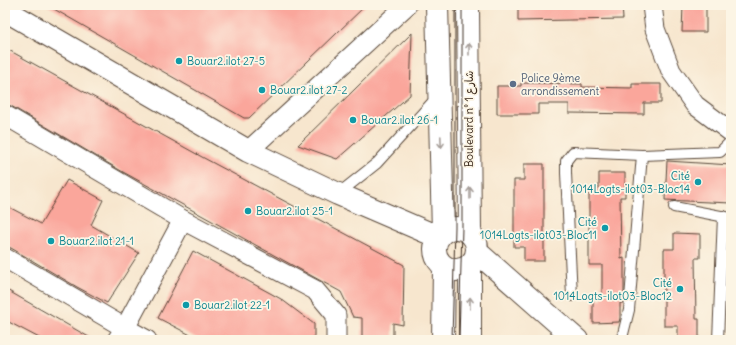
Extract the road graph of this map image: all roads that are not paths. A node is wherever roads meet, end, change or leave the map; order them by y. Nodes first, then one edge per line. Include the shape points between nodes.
1 (407, 5) edge
2 (437, 5) edge
3 (468, 5) edge
4 (652, 5) edge
5 (5, 10) edge
6 (439, 95) junction
7 (5, 115) edge
8 (731, 132) edge
9 (731, 141) edge
10 (248, 151) junction
11 (642, 155) junction
12 (338, 194) junction
13 (674, 207) dead end
14 (727, 217) edge
15 (183, 220) junction
16 (470, 232) junction
17 (441, 234) junction
18 (5, 258) edge
19 (474, 259) junction
20 (444, 267) junction
21 (572, 296) dead end
22 (121, 334) edge
23 (147, 340) edge
24 (336, 340) edge
25 (443, 340) edge
26 (470, 340) edge
27 (577, 340) edge
28 (621, 340) edge
29 (718, 340) edge

1 - 10 street
2 - 6 main road
16 -> 3 main road, Boulevard n° شارع 1
4 - 8 street via 655,29 671,71 694,105
5 - 10 main road
6 - 12 lane via 377,163
6 -> 17 main road
7 - 15 street
9 - 11 lane via 720,152
10 - 12 main road
11 - 21 lane via 573,152 566,161
11 - 28 lane via 629,310
12 - 17 main road
13 - 14 lane
14 - 29 lane
15 - 22 street
15 - 24 street via 315,290 336,315
16 - 17 main road via 455,227
16 - 19 main road via 477,245
17 - 20 main road via 434,249 435,256
18 - 22 street
19 - 20 main road via 464,269 450,270
26 -> 19 main road
19 - 27 main road
20 - 25 main road
22 - 23 street

